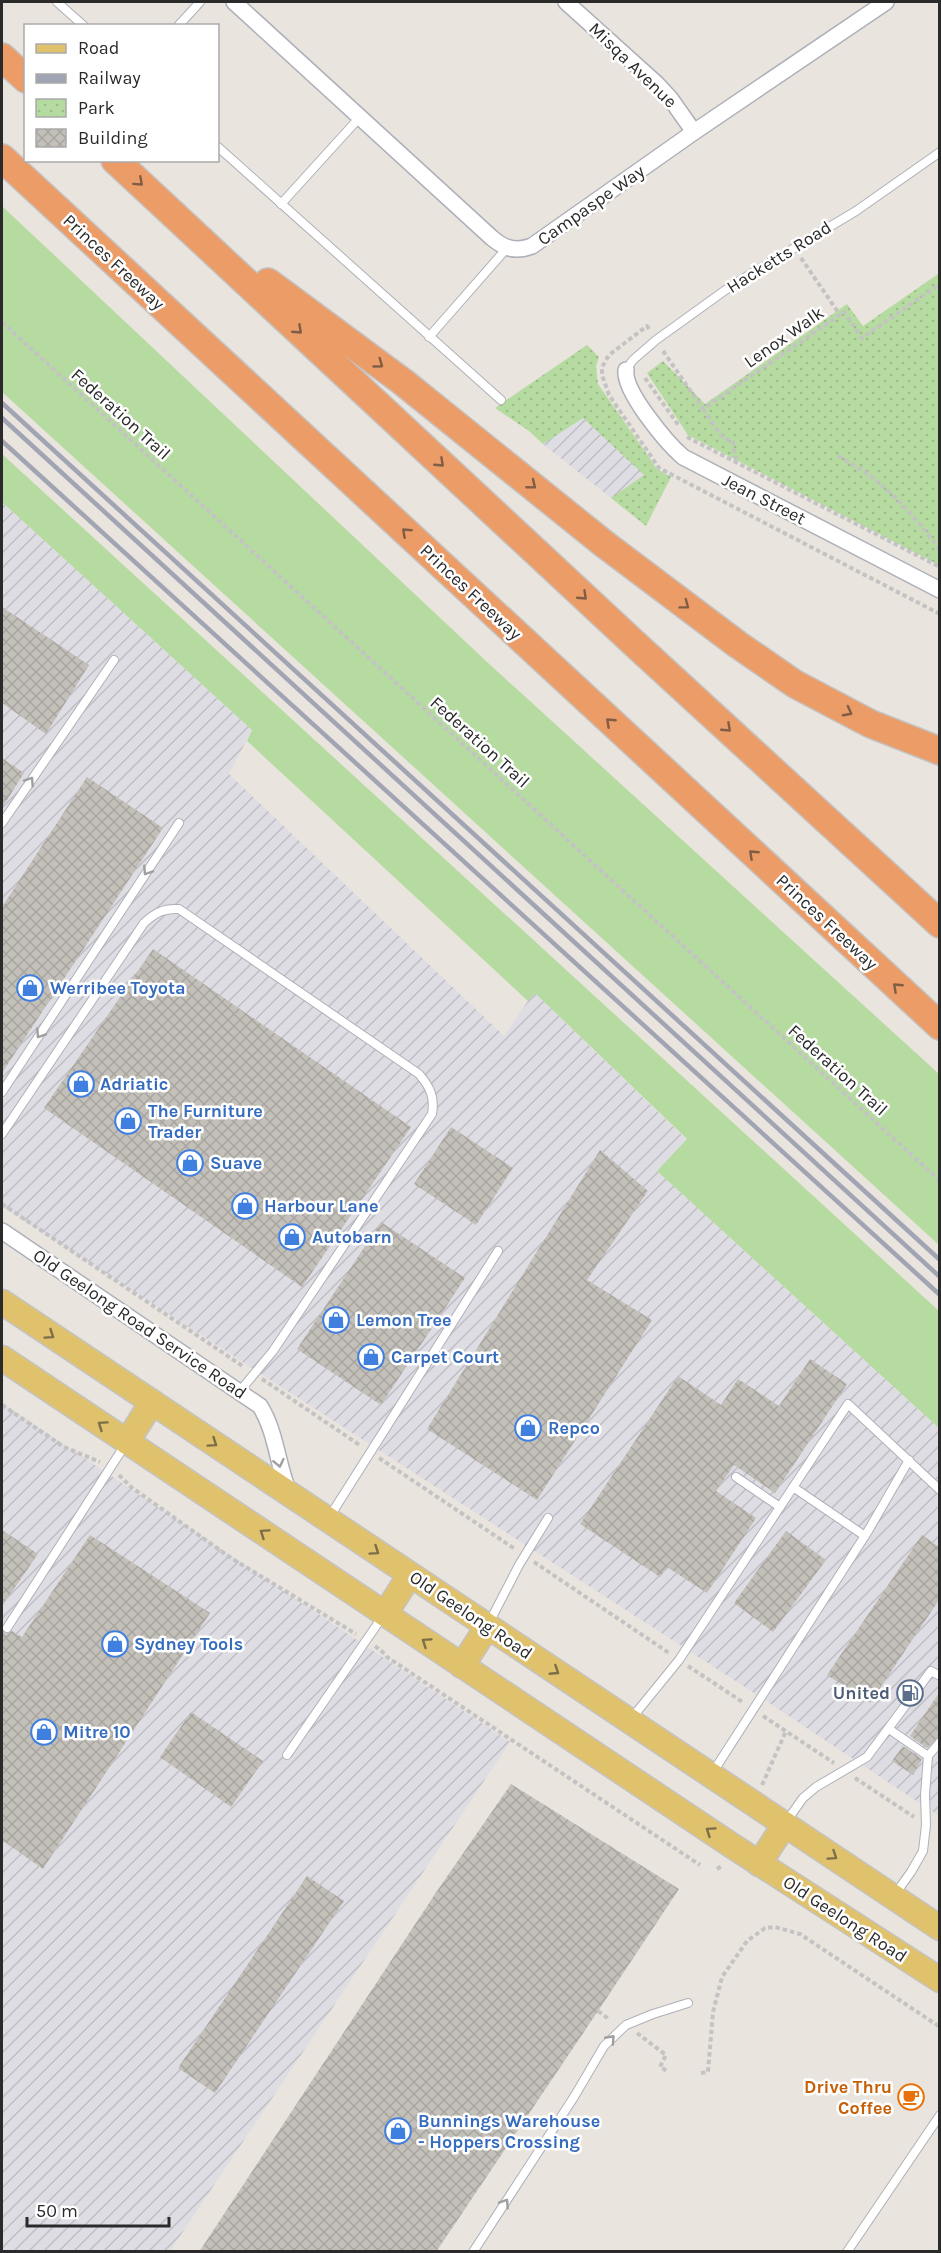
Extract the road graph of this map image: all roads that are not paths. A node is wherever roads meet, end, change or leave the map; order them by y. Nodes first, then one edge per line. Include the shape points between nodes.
1 (57, 2) edge
2 (200, 2) edge
3 (234, 2) edge
4 (566, 2) edge
5 (884, 2) edge
6 (82, 24) edge
7 (180, 24) edge
8 (2, 57) edge
9 (24, 77) edge
10 (360, 117) junction
11 (694, 132) junction
12 (219, 148) edge
13 (939, 152) edge
14 (2, 158) edge
15 (117, 162) edge
16 (163, 204) junction
17 (281, 204) junction
18 (507, 248) junction
19 (429, 337) junction
20 (629, 365) joint
21 (501, 400) dead end
22 (939, 590) edge
23 (114, 660) dead end
24 (939, 751) edge
25 (2, 823) edge
26 (179, 823) dead end
27 (939, 924) edge
28 (939, 1026) edge
29 (2, 1092) edge
30 (2, 1134) edge
31 (2, 1231) edge
32 (498, 1251) dead end
33 (2, 1302) edge
34 (2, 1358) edge
35 (240, 1391) junction
36 (152, 1402) junction
37 (127, 1442) junction
38 (909, 1460) junction
39 (736, 1477) dead end
40 (793, 1487) junction
41 (939, 1490) edge
42 (289, 1494) junction
43 (780, 1507) junction
44 (548, 1518) dead end
45 (327, 1519) junction
46 (865, 1536) junction
47 (410, 1575) junction
48 (385, 1614) junction
49 (487, 1627) junction
50 (8, 1628) dead end
51 (462, 1666) junction
52 (939, 1676) edge
53 (630, 1720) junction
54 (890, 1729) junction
55 (939, 1742) edge
56 (287, 1755) dead end
57 (928, 1756) junction
58 (712, 1774) junction
59 (785, 1824) junction
60 (759, 1864) junction
61 (893, 1896) junction
62 (939, 1928) edge
63 (939, 1980) edge
64 (688, 2003) dead end
65 (939, 2115) edge
66 (472, 2252) edge
67 (847, 2252) edge

1 - 6 lane
2 - 7 lane
3 - 10 street
4 - 11 street, Misqa Avenue via 657,84
5 - 11 street, Campaspe Way
8 - 9 highway
10 - 17 lane
10 - 18 street
11 - 18 street, Campaspe Way via 532,246 522,250
12 - 17 lane
13 - 20 lane, Hacketts Road via 856,211 731,286 656,340
28 -> 14 highway, Princes Freeway
15 -> 16 highway
16 -> 24 highway via 403,382 603,543 737,644 795,684 871,724
16 -> 27 highway
17 - 19 lane
18 - 19 lane
19 - 21 lane
20 - 22 street, Jean Street via 628,386 662,435 683,457
25 -> 23 lane
26 -> 29 lane
30 - 35 lane via 144,923 167,908 178,909 419,1074 434,1100 432,1114 273,1351
31 - 35 street, Old Geelong Road Service Road
32 - 45 lane
33 -> 36 main road, Old Geelong Road
37 -> 34 main road, Old Geelong Road
35 -> 42 street, Old Geelong Road Service Road via 260,1406 268,1419
36 - 37 main road
36 -> 42 main road, Old Geelong Road
48 -> 37 main road, Old Geelong Road
37 - 50 lane
38 - 40 lane via 848,1404
38 - 41 lane
38 - 46 lane
39 - 43 lane
40 - 43 lane
40 - 46 lane
42 - 45 main road, Old Geelong Road
43 - 53 lane via 679,1660
44 - 49 lane
45 -> 47 main road, Old Geelong Road
46 - 58 lane
47 - 48 main road
47 - 49 main road, Old Geelong Road
51 -> 48 main road, Old Geelong Road
48 - 56 lane
49 - 51 main road
49 -> 53 main road, Old Geelong Road
60 -> 51 main road, Old Geelong Road
52 - 54 lane via 931,1671
53 - 58 main road, Old Geelong Road
54 - 57 lane
54 - 59 lane via 867,1757 804,1798
55 - 57 lane
57 - 61 lane via 923,1851
58 - 59 main road, Old Geelong Road
59 - 60 main road
59 -> 61 main road, Old Geelong Road
60 - 63 main road, Old Geelong Road
61 - 62 main road, Old Geelong Road
66 -> 64 lane via 604,2046 626,2025
65 - 67 lane

